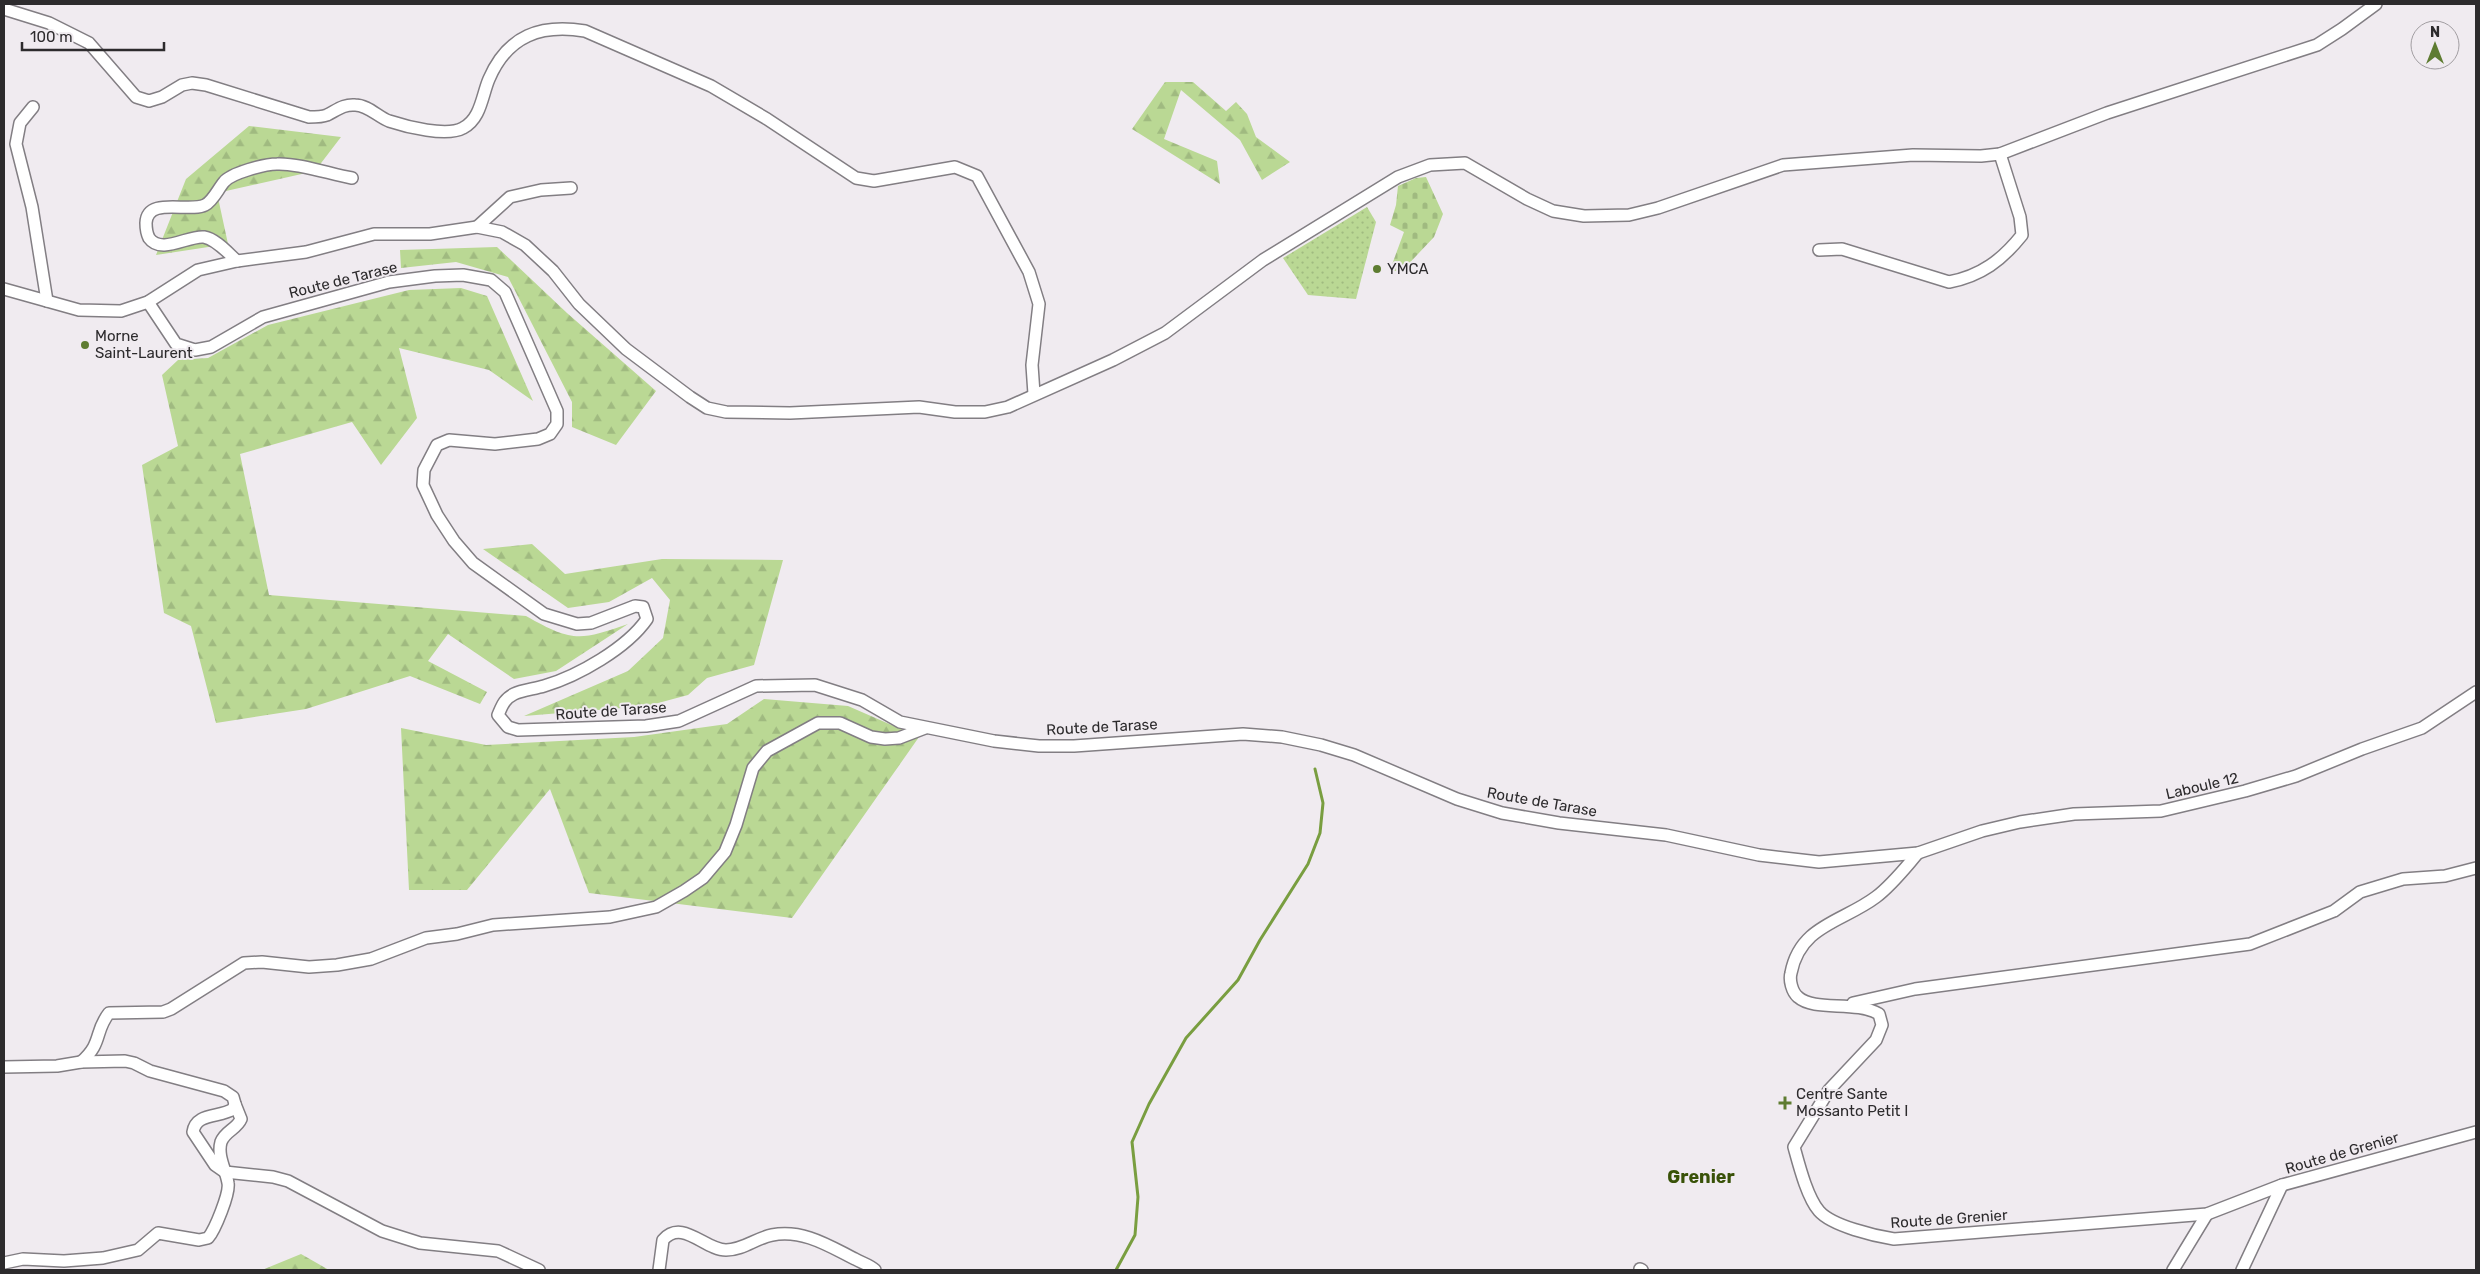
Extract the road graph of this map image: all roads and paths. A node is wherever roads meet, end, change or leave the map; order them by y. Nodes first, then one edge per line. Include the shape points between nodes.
1 (2376, 4) edge
2 (4, 9) edge
3 (33, 107) dead end
4 (2000, 154) junction
5 (352, 178) dead end
6 (571, 188) dead end
7 (477, 228) junction
8 (1819, 250) dead end
9 (238, 261) junction
10 (4, 289) edge
11 (48, 300) junction
12 (148, 302) junction
13 (1034, 394) junction
14 (2476, 692) edge
15 (925, 728) junction
16 (1918, 853) junction
17 (2476, 868) edge
18 (1844, 1006) junction
19 (81, 1062) junction
20 (4, 1067) edge
21 (235, 1104) junction
22 (2476, 1132) edge
23 (225, 1172) junction
24 (2282, 1185) junction
25 (2207, 1214) junction
26 (4, 1263) edge
27 (540, 1270) edge
28 (659, 1270) edge
29 (875, 1270) edge
30 (2173, 1270) edge
31 (2242, 1270) edge

1 - 4 street via 2317,44 2107,112
2 - 13 street via 49,23 89,43 136,97 149,101 182,85 199,84 308,117 326,115 346,105 358,105 388,121 451,133 465,128 478,112 489,78 512,46 542,29 565,28 585,32 711,86 856,178 874,181 955,167 977,176 1029,272 1039,304 1032,365
3 - 11 street via 20,123 16,144 32,207
4 - 8 street via 2020,217 2022,235 1990,268 1949,282 1842,249
4 - 13 street via 1913,155 1783,165 1629,215 1584,216 1554,211 1527,199 1465,163 1430,165 1398,177 1263,260 1165,333
5 - 9 street via 287,165 266,166 231,176 208,204 154,209 148,215 147,230 154,242 171,244 205,237
6 - 7 street via 510,197
7 - 9 street via 430,234 374,234 306,252
7 - 13 street via 502,232 525,245 626,349 707,408 726,412 790,413 919,407 985,412 1008,407
9 - 12 street via 198,270
10 - 11 street
11 - 12 street via 79,310 121,311
12 - 15 street, Route de Tarase via 176,344 195,350 228,339 263,317 389,282 463,275 491,280 505,292 558,411 557,424 550,434 538,439 495,444 448,440 437,445 424,470 424,485 449,535 473,563 544,614 576,624 591,623 635,606 643,607 646,619 638,632 612,652 569,677 514,694 503,702 498,715 508,727 518,730 654,725 679,721 756,686 791,684 814,685 862,700 900,722
14 - 16 street, Laboule 12 via 2422,728 2245,792 2161,811 2074,814 2020,822
15 - 16 street, Route de Tarase via 1039,746 1243,734 1282,737 1354,755 1457,799 1502,813 1666,835 1759,855 1819,862
15 - 19 street via 899,738 884,739 870,737 840,724 818,723 767,751 753,768 725,852 703,878 656,907 602,918 493,925 426,938 372,959 337,965 310,967 244,963 171,1009 109,1014 97,1043
16 - 18 street, Route de Grenier via 1875,898 1815,931 1793,961 1790,976 1798,998 1811,1004
17 - 18 street via 2445,876 2403,879 2360,892 2334,910 2250,944 1915,989
18 - 25 street, Route de Grenier via 1872,1010 1879,1014 1882,1024 1876,1040 1829,1090 1794,1146 1812,1198 1819,1211 1829,1218 1874,1236 1894,1239
19 - 20 street
19 - 21 street via 134,1063 150,1071 224,1091 233,1097
21 - 23 street via 241,1119 239,1125 221,1142
21 - 23 street via 231,1111 204,1117 194,1125 193,1132 204,1150
22 - 24 street, Route de Grenier
23 - 26 street via 229,1184 227,1195 212,1234 205,1240 158,1233 138,1250 103,1258 64,1261 23,1259
23 - 27 street via 273,1177 288,1182 382,1231 420,1243 498,1251
24 - 25 street, Route de Grenier
24 - 31 street
25 - 30 street
28 - 29 street via 663,1240 674,1233 695,1235 723,1250 736,1250 774,1234 797,1235 829,1245

